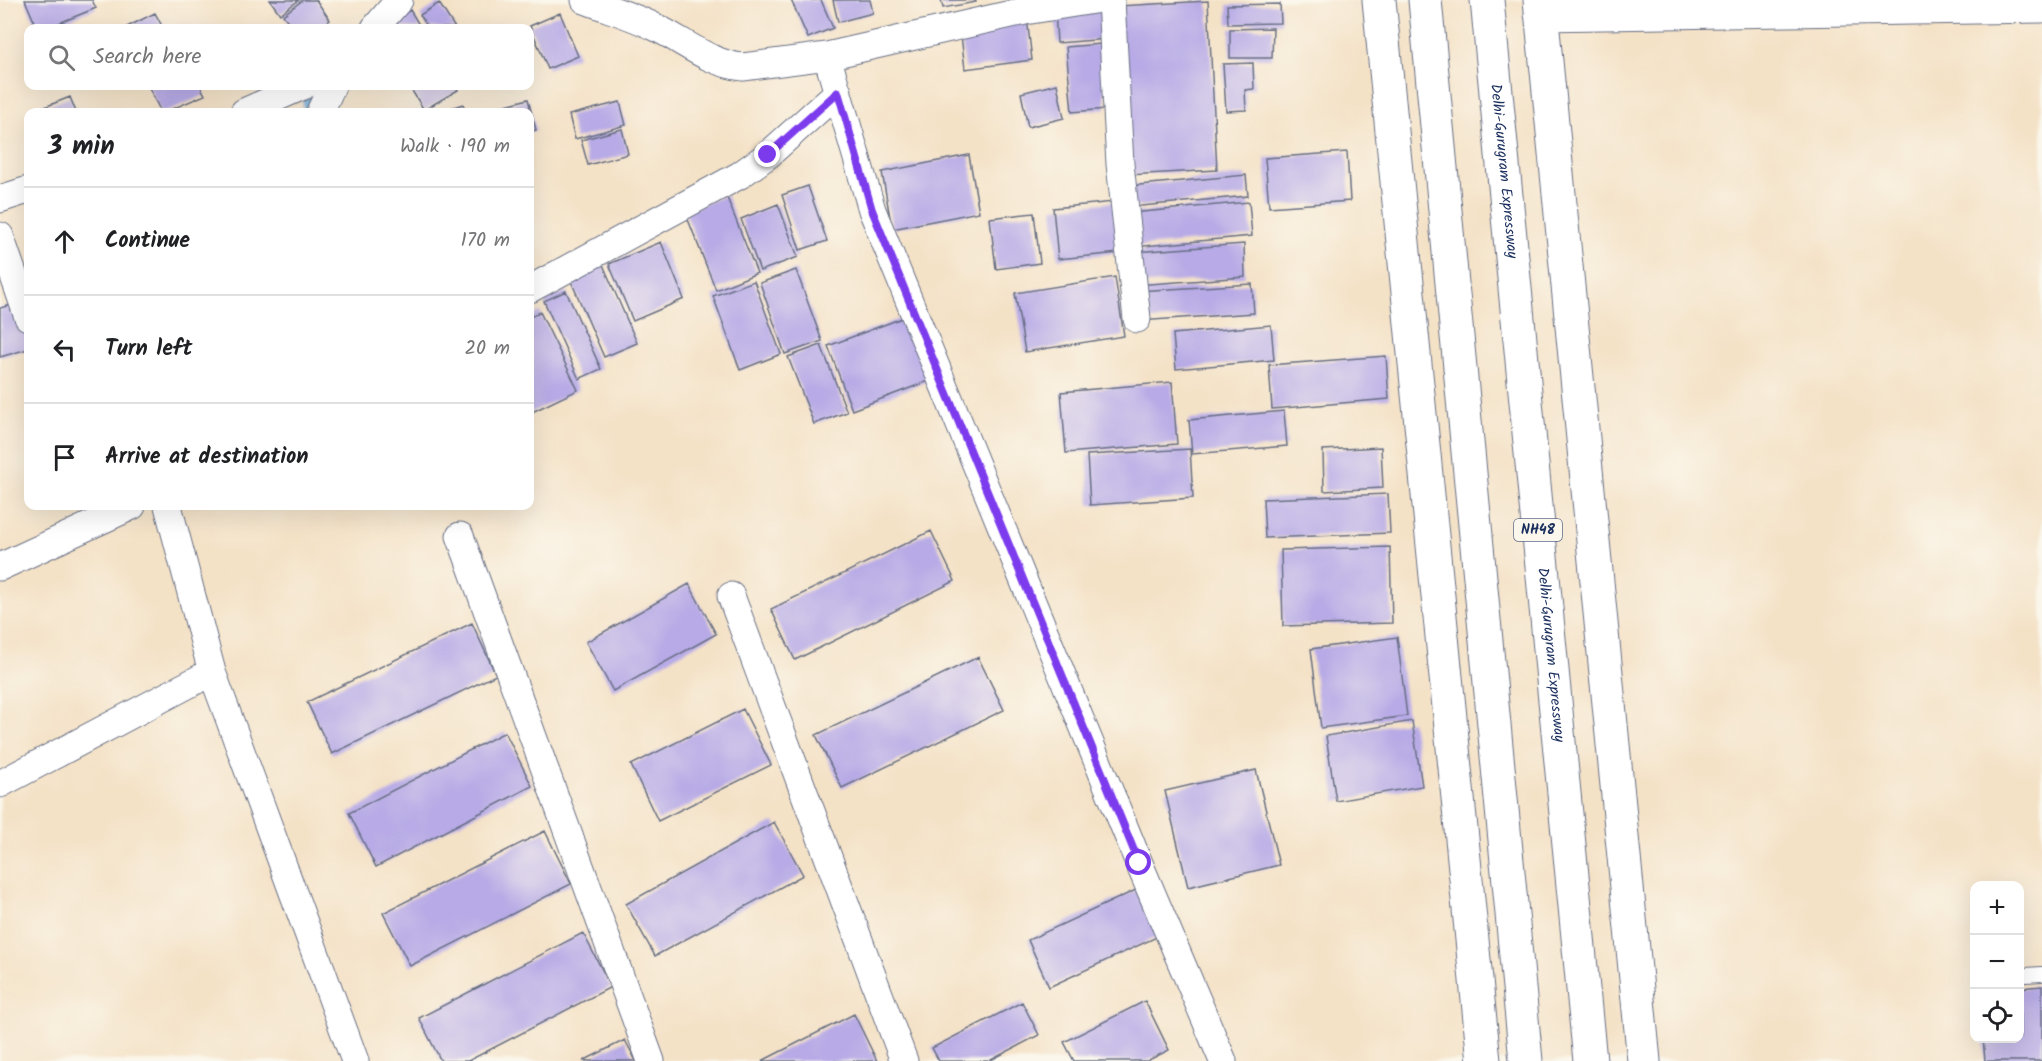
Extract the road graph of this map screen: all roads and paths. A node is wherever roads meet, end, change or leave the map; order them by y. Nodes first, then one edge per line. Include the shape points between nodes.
1 (399, 0) edge
2 (585, 0) edge
3 (1094, 0) edge
4 (1111, 0) edge
5 (1379, 0) edge
6 (1425, 0) edge
7 (1487, 0) edge
8 (1024, 6) edge
9 (2042, 6) edge
10 (1541, 7) edge
11 (378, 24) edge
12 (827, 56) junction
13 (294, 90) edge
14 (330, 90) edge
15 (838, 92) junction
16 (253, 108) edge
17 (322, 108) edge
18 (24, 191) edge
19 (0, 199) edge
20 (0, 236) edge
21 (534, 287) edge
22 (24, 305) edge
23 (1137, 319) dead end
24 (169, 510) edge
25 (98, 513) edge
26 (460, 536) dead end
27 (0, 567) edge
28 (731, 596) dead end
29 (212, 672) junction
30 (0, 784) edge
31 (2042, 974) edge
32 (2026, 975) dead end
33 (355, 1061) edge
34 (651, 1061) edge
35 (904, 1061) edge
36 (1223, 1061) edge
37 (1484, 1061) edge
38 (1526, 1061) edge
39 (1590, 1061) edge
40 (1644, 1061) edge

1 - 11 street
2 - 12 street via 654,26 731,66
3 - 8 street
4 - 23 street via 1120,164
5 - 37 main road
6 - 38 main road
7 - 39 main road, Delhi-Gurugram Expressway / NH48
8 - 12 street
9 - 10 main road
10 - 40 main road
12 - 15 street
13 - 16 street
14 - 17 street
15 - 21 street via 740,175
15 - 36 street via 872,210
18 - 19 street
20 - 22 street
24 - 29 street
25 - 27 street
26 - 34 street
28 - 35 street
29 - 30 street
29 - 33 street
31 - 32 lane

